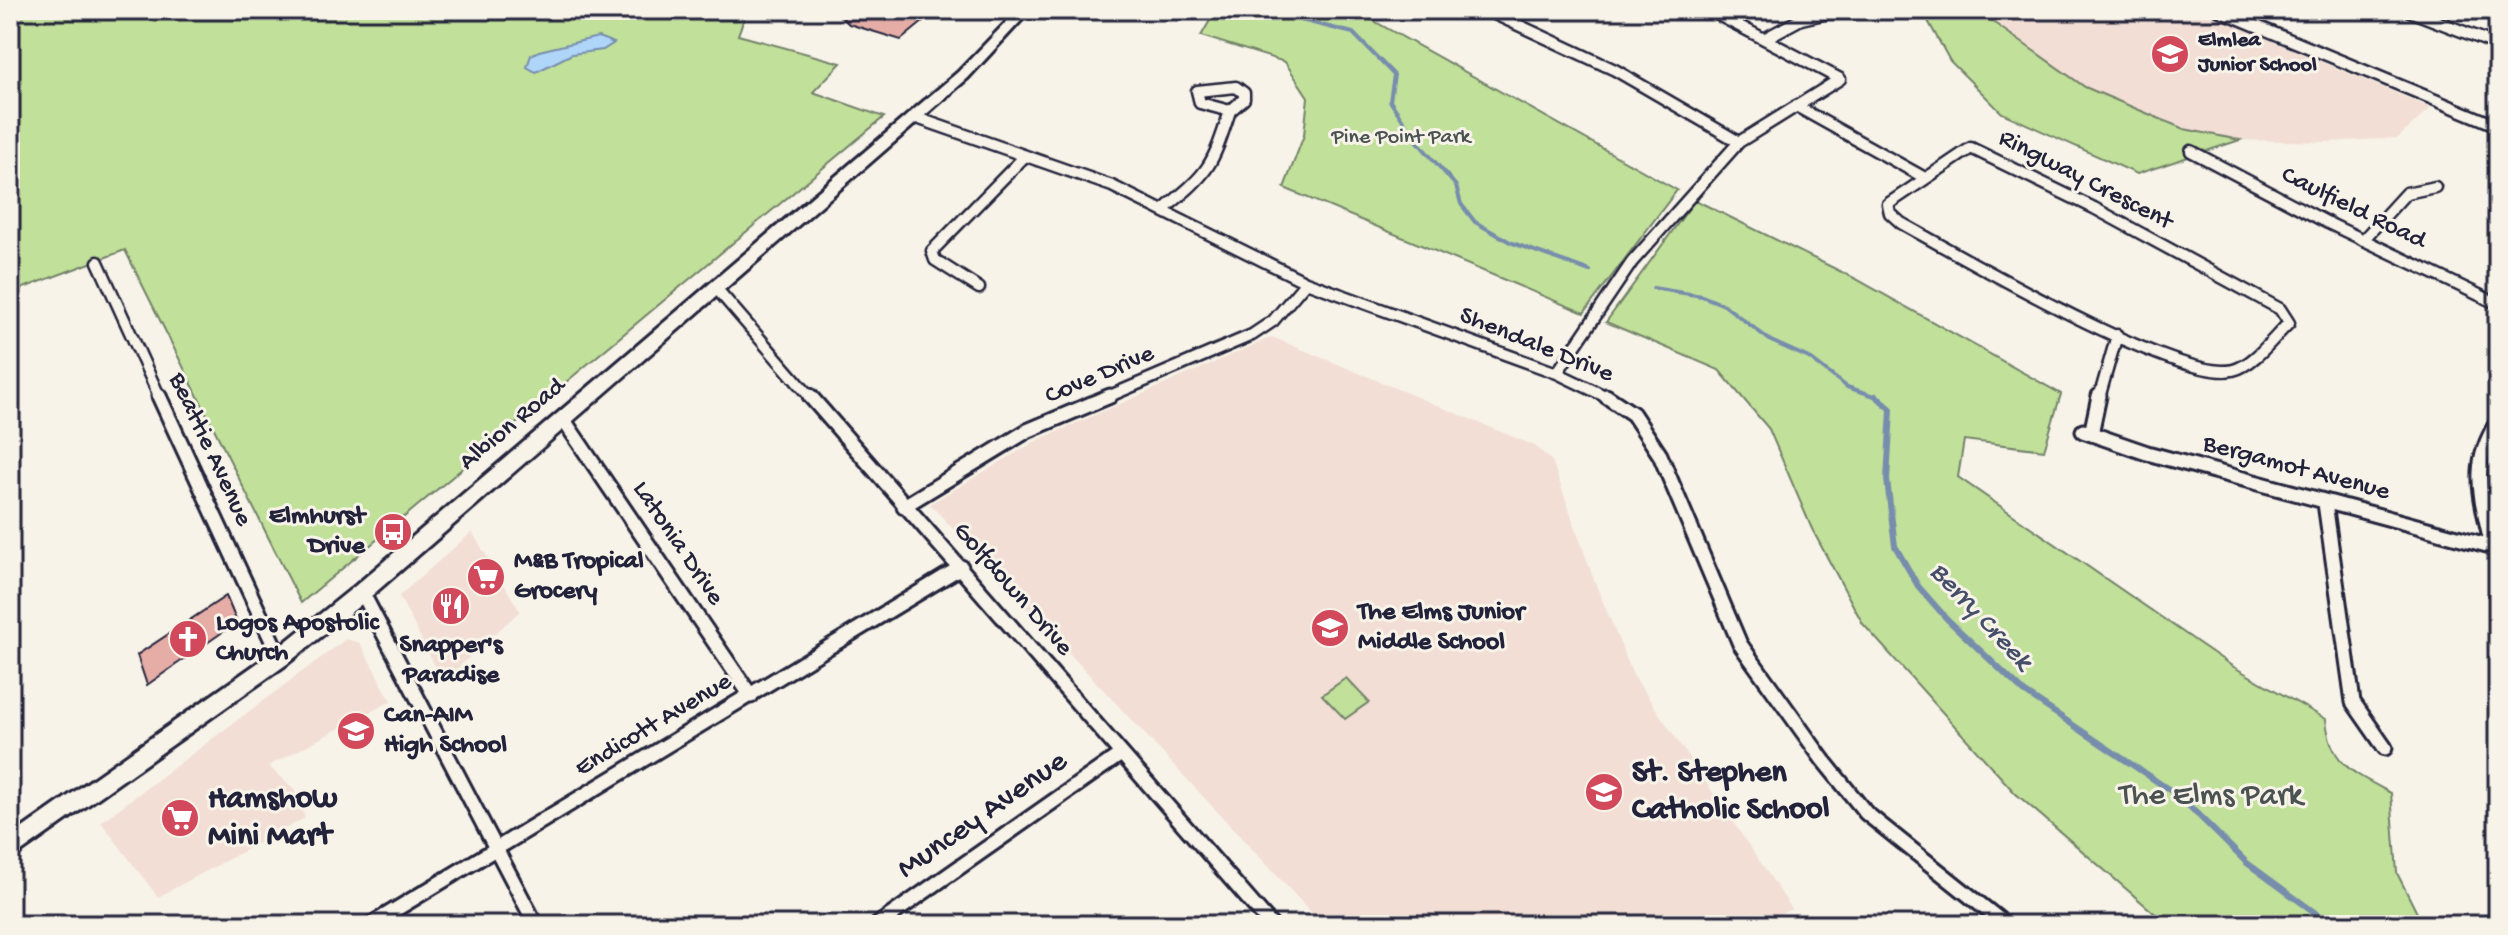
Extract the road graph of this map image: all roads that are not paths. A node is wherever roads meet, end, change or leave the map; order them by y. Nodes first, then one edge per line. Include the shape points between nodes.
1 (1025, 10) edge
2 (1486, 10) edge
3 (1709, 10) edge
4 (1841, 10) edge
5 (2218, 10) edge
6 (2407, 10) edge
7 (1764, 39) junction
8 (2498, 45) edge
9 (1796, 106) junction
10 (1230, 111) dead end
11 (914, 117) junction
12 (2498, 126) edge
13 (1739, 142) junction
14 (2191, 151) dead end
15 (1025, 156) junction
16 (1925, 178) junction
17 (2435, 187) dead end
18 (1163, 210) junction
19 (2363, 240) junction
20 (98, 262) dead end
21 (1306, 282) junction
22 (716, 288) junction
23 (979, 288) dead end
24 (2498, 304) edge
25 (2117, 335) junction
26 (1557, 373) junction
27 (563, 419) junction
28 (2498, 421) edge
29 (2325, 503) junction
30 (904, 506) junction
31 (2495, 548) edge
32 (961, 567) junction
33 (362, 592) junction
34 (280, 658) junction
35 (751, 696) junction
36 (2385, 748) dead end
37 (1121, 754) junction
38 (495, 847) junction
39 (10, 850) edge
40 (370, 925) edge
41 (536, 925) edge
42 (877, 925) edge
43 (1271, 925) edge
44 (2006, 925) edge

1 - 11 main road, Albion Road
2 - 13 street via 1615,70
3 - 7 street
4 - 7 street via 1801,19
5 - 12 street
6 - 8 street
7 - 9 street via 1840,79
9 - 13 street
9 - 16 street
10 - 18 street via 1213,163
11 - 15 street, Shendale Drive
11 - 22 main road, Albion Road
13 - 26 street via 1632,262
14 - 19 street, Caulfield Road
15 - 18 street, Shendale Drive
15 - 23 street via 932,251 935,260
16 - 25 street, Ringway Crescent via 1888,204 1901,223
16 - 25 street, Ringway Crescent via 1971,148 1988,154 2280,309 2289,323 2233,371 2211,372
17 - 19 street via 2406,193
18 - 21 street, Shendale Drive
19 - 24 street, Caulfield Road
20 - 34 street, Beattie Avenue
21 - 26 street, Shendale Drive
21 - 30 street, Cove Drive via 1273,321 1252,335 1027,431
22 - 27 main road, Albion Road
22 - 30 street, Golfdown Drive
25 - 29 street, Bergamot Avenue via 2087,432
26 - 44 street, Shendale Drive via 1633,414 1660,455 1740,644 1866,813
27 - 33 main road, Albion Road
27 - 35 street, Latonia Drive
28 - 31 street via 2483,440 2475,470
29 - 31 street, Bergamot Avenue
29 - 36 street via 2353,702
30 - 32 street, Golfdown Drive
32 - 35 street, Endicott Avenue
32 - 37 street, Golfdown Drive
33 - 34 main road, Albion Road
33 - 38 street
34 - 39 main road, Albion Road
35 - 38 street, Endicott Avenue
37 - 42 street, Muncey Avenue
37 - 43 street, Golfdown Drive
38 - 40 street, Endicott Avenue
38 - 41 street

